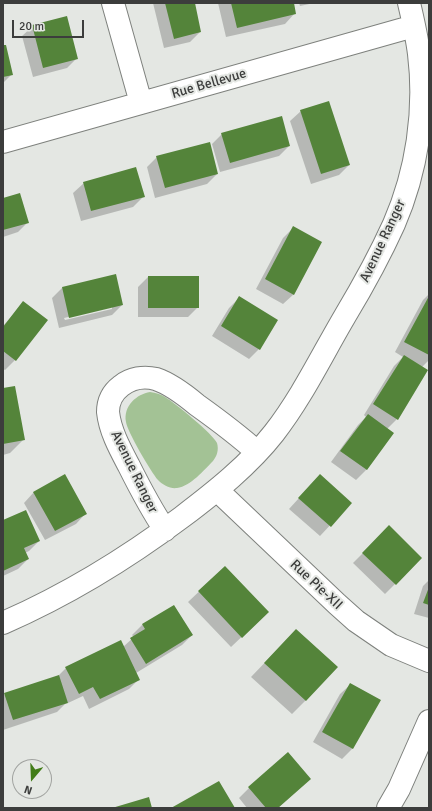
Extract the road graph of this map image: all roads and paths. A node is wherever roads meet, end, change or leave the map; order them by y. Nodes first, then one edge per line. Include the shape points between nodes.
1 (113, 3) edge
2 (409, 3) edge
3 (414, 26) junction
4 (141, 104) junction
5 (3, 142) edge
6 (420, 174) edge
7 (257, 452) junction
8 (217, 490) junction
9 (165, 530) junction
10 (3, 623) edge
11 (429, 660) edge
12 (429, 721) edge
13 (388, 808) edge

1 - 4 street
2 - 3 street, Avenue Ranger
3 - 4 street, Rue Bellevue
3 - 6 street, Avenue Ranger via 420,73 417,144
4 - 5 street, Rue Bellevue
6 - 7 street, Avenue Ranger via 361,289 295,402 275,432
7 - 8 street, Avenue Ranger
7 - 9 street, Avenue Ranger via 170,386 147,378 133,379 123,384 114,392 110,401 110,423 148,504
8 - 9 street, Avenue Ranger
8 - 11 street, Rue Pie-XII via 356,621 391,644
9 - 10 street, Avenue Ranger via 74,589
12 - 13 street

